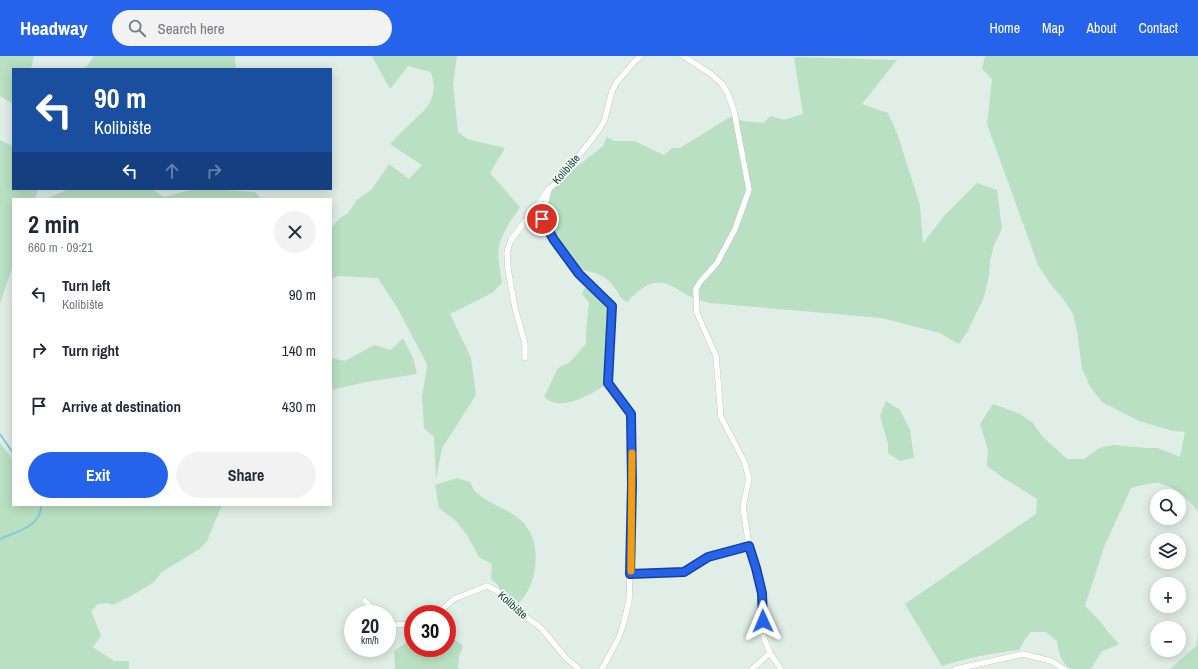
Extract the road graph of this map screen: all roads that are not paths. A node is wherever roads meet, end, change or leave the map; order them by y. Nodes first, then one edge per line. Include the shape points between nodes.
1 (641, 56) edge
2 (683, 56) edge
3 (549, 189) junction
4 (525, 358) dead end
5 (749, 546) junction
6 (630, 574) junction
7 (365, 601) dead end
8 (369, 605) edge
9 (447, 605) edge
10 (770, 653) junction
11 (578, 669) edge
12 (602, 669) edge
13 (752, 669) edge
14 (781, 669) edge
15 (956, 669) edge
16 (1064, 669) edge

1 - 3 street, Kolibište via 617,82 604,122 593,138
2 - 5 street via 711,74 728,94 734,111 749,190 735,229 717,263 700,282 696,295 697,313 716,356 721,417 744,461 749,478 743,507
3 - 4 street, Kolibište via 511,240 507,252 510,285 525,344
3 - 6 street via 542,219 579,274 612,306 608,383 631,414
5 - 6 street via 708,557 684,572
5 - 10 street via 762,593 763,635
6 - 12 street via 629,601 624,622
7 - 8 street
9 - 11 street, Kolibište via 454,599 486,586 497,590 541,628
10 - 13 street
10 - 14 street
15 - 16 street via 1022,654 1051,660

